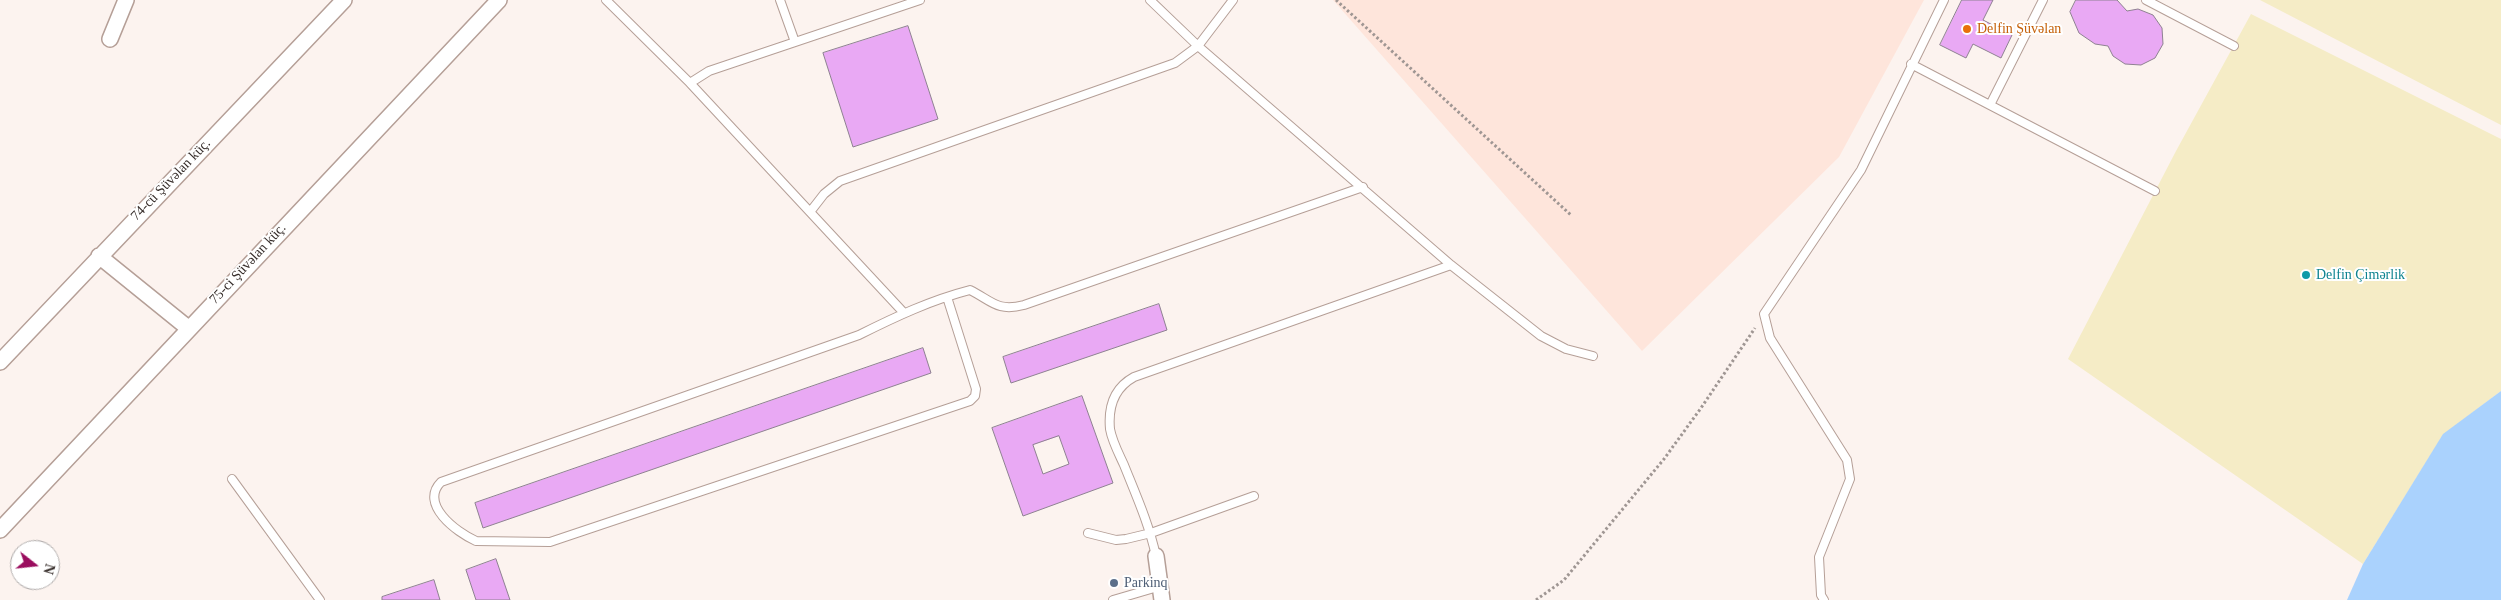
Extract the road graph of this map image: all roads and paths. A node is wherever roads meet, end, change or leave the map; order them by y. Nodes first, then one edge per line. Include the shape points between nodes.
1 (126, 0) edge
2 (344, 0) edge
3 (499, 0) edge
4 (606, 0) edge
5 (780, 0) edge
6 (920, 0) edge
7 (1150, 0) edge
8 (1233, 0) edge
9 (1336, 0) edge
10 (1944, 0) edge
11 (2043, 0) edge
12 (2146, 0) edge
13 (110, 39) dead end
14 (795, 42) junction
15 (1198, 46) junction
16 (2234, 46) dead end
17 (1911, 64) junction
18 (690, 83) junction
19 (1990, 105) junction
20 (1363, 187) junction
21 (2155, 191) dead end
22 (810, 212) junction
23 (1572, 216) dead end
24 (98, 256) junction
25 (1451, 265) junction
26 (946, 297) junction
27 (904, 313) junction
28 (1764, 314) junction
29 (188, 328) junction
30 (1593, 356) dead end
31 (0, 362) edge
32 (232, 479) dead end
33 (1254, 496) dead end
34 (0, 530) edge
35 (1088, 533) dead end
36 (1150, 533) junction
37 (1156, 556) joint
38 (1161, 593) edge
39 (320, 600) edge
40 (1113, 600) edge
41 (1536, 600) edge
42 (1824, 600) edge

1 - 13 street
2 - 24 street, 74-cü Şüvəlan küç.
3 - 29 street, 75-ci Şüvəlan küç.
4 - 18 lane
5 - 14 lane
6 - 14 lane
7 - 15 lane
8 - 15 lane
9 - 23 path
10 - 17 lane
11 - 19 lane
12 - 16 lane
14 - 18 lane via 709,70
15 - 20 lane
15 - 22 lane via 1162,69 840,181
17 - 19 lane
17 - 28 lane via 1861,170
18 - 22 lane
19 - 21 lane
20 - 25 lane
20 - 26 lane via 1024,305 1002,307 970,290
22 - 27 lane
24 - 29 street
24 - 31 street, 74-cü Şüvəlan küç.
25 - 30 lane via 1541,336 1566,349
25 - 36 lane via 1123,383 1115,395 1110,413 1110,431
26 - 27 lane
26 - 27 lane via 976,389 976,396 970,401 556,541 476,541 438,512 434,504 433,494 441,482 859,335
28 - 41 path via 1664,458 1564,580
28 - 42 lane via 1770,338 1847,460 1850,479 1819,557
29 - 34 street, 75-ci Şüvəlan küç.
32 - 39 lane
33 - 36 lane
35 - 36 lane via 1116,540
36 - 37 lane
37 - 38 street
38 - 40 lane

